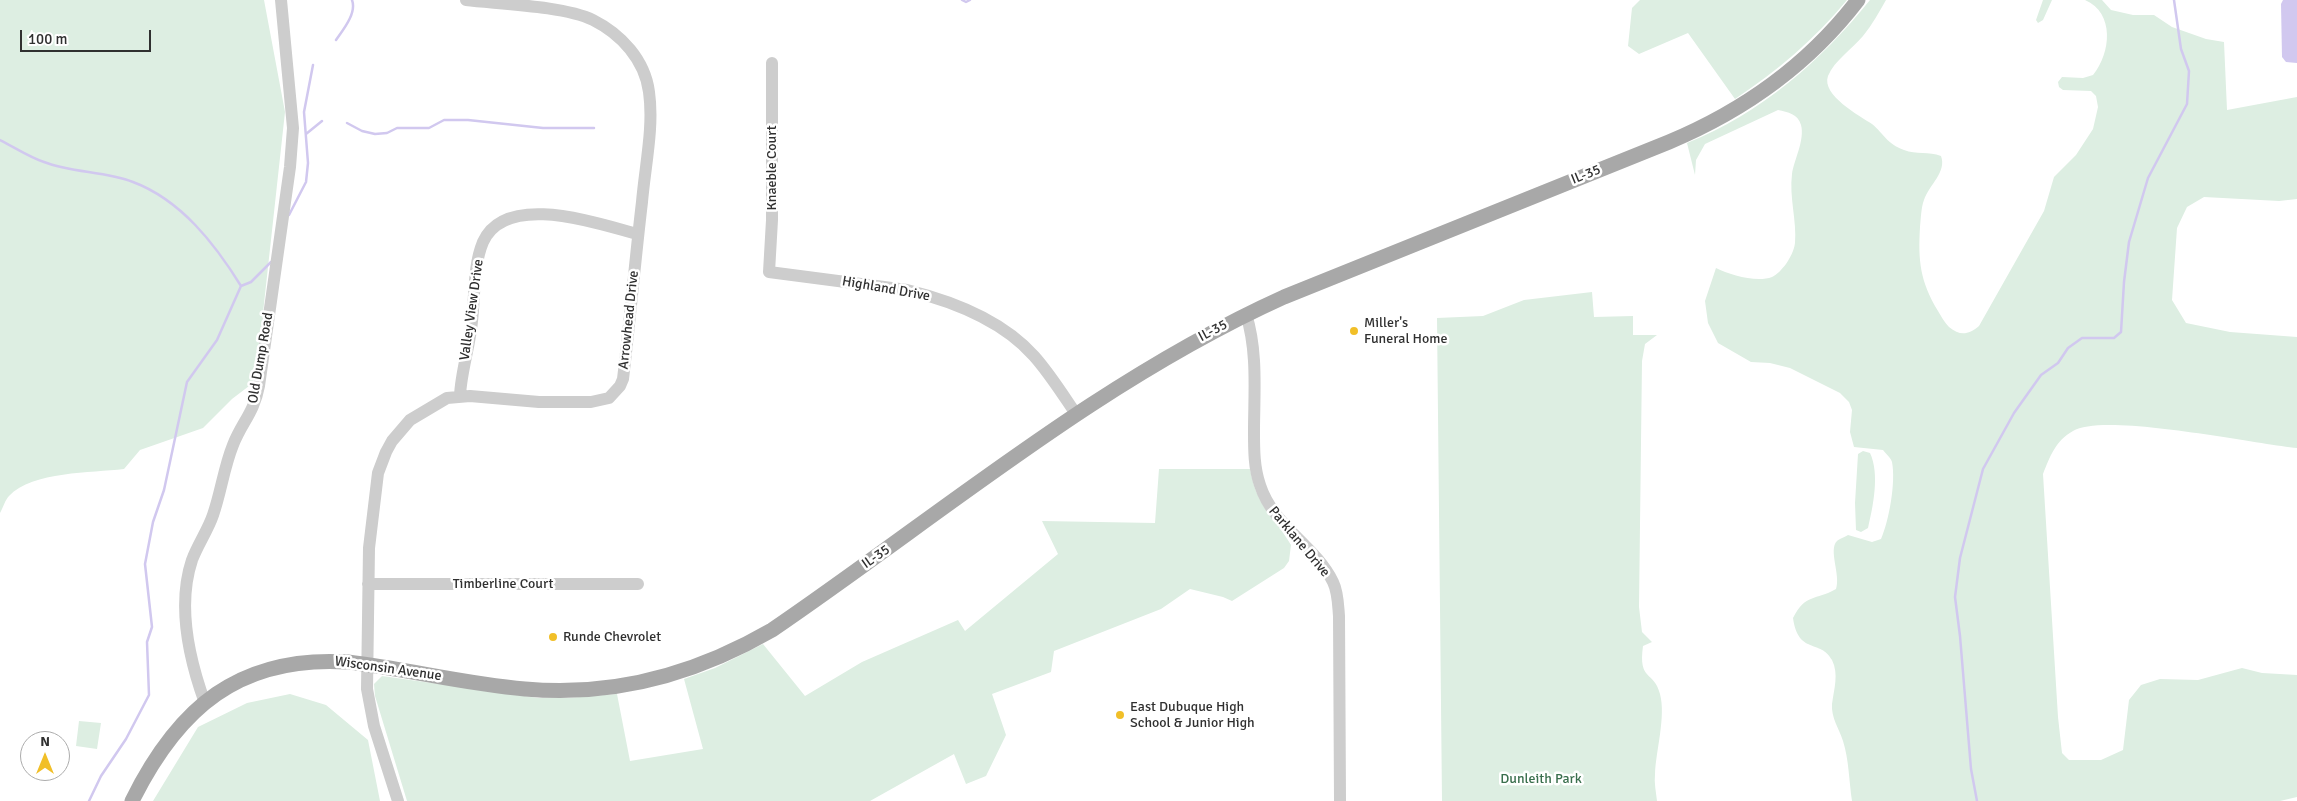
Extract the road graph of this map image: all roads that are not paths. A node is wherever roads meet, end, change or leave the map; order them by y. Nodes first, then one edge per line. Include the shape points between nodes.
1 (281, 0) edge
2 (466, 0) edge
3 (1858, 0) edge
4 (772, 63) dead end
5 (638, 234) junction
6 (769, 272) joint
7 (1246, 314) junction
8 (460, 396) junction
9 (1076, 414) junction
10 (368, 584) junction
11 (638, 584) dead end
12 (367, 664) junction
13 (582, 690) joint
14 (205, 703) junction
15 (132, 801) edge
16 (398, 801) edge
17 (1340, 801) edge

1 - 14 street, Old Dump Road via 292,128 290,167 257,395 233,445 212,518 188,577 186,594 194,673
2 - 5 street, Arrowhead Drive via 580,15 614,32 629,47 641,67 649,92 650,124
3 - 7 main road, IL-35 via 1833,30 1789,71 1711,123
4 - 6 street, Knaeble Court
5 - 8 street, Arrowhead Drive via 623,379 614,393 600,401 580,402
5 - 8 street, Valley View Drive via 543,214 516,216 497,224 489,232 479,254 472,328
6 - 9 street, Highland Drive via 907,290 981,317 1012,336 1034,355
7 - 9 main road, IL-35 via 1168,355
7 - 17 street, Parklane Drive via 1253,338 1254,450 1260,486 1267,503 1322,566 1336,590 1339,616
8 - 10 street, Arrowhead Drive via 447,398 414,417 386,452 378,473 371,518
9 - 13 main road, IL-35 via 810,604 745,646 694,668 656,679
10 - 11 street, Timberline Court
10 - 12 street, Arrowhead Drive
12 - 13 main road, Wisconsin Avenue via 502,687
12 - 14 main road, Wisconsin Avenue via 329,661 286,665 234,684
12 - 16 street, Arrowhead Drive via 368,704
14 - 15 main road, Wisconsin Avenue via 166,742

